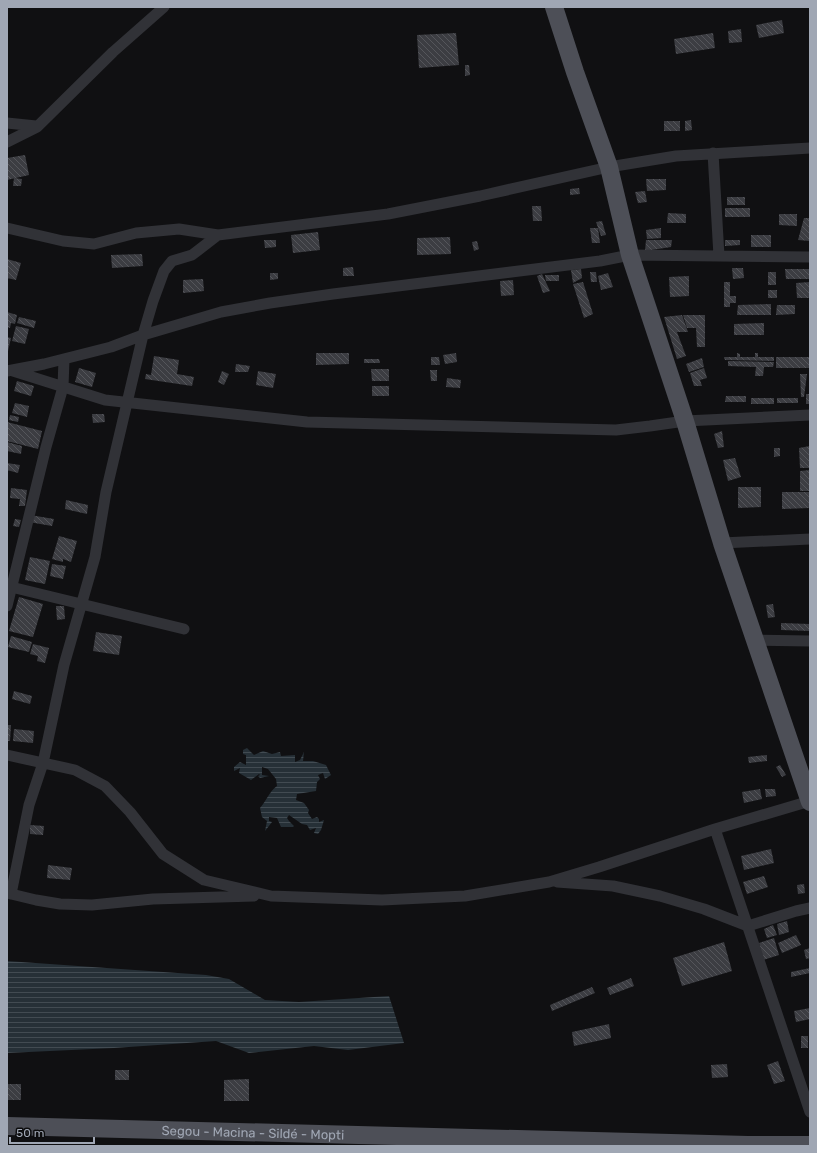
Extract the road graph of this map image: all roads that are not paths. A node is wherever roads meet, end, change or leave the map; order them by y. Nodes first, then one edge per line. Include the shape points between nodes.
1 (164, 7) edge
2 (554, 7) edge
3 (7, 123) edge
4 (37, 126) junction
5 (7, 142) edge
6 (810, 148) edge
7 (713, 153) junction
8 (609, 167) junction
9 (7, 228) edge
10 (218, 235) junction
11 (630, 255) junction
12 (719, 256) junction
13 (810, 257) edge
14 (143, 335) junction
15 (64, 359) junction
16 (8, 370) edge
17 (63, 387) junction
18 (128, 403) junction
19 (810, 415) edge
20 (685, 421) junction
21 (810, 539) edge
22 (722, 543) junction
23 (10, 587) edge
24 (80, 604) junction
25 (7, 606) edge
26 (184, 629) dead end
27 (755, 640) junction
28 (810, 641) edge
29 (7, 755) edge
30 (43, 763) junction
31 (810, 802) edge
32 (715, 829) junction
33 (549, 882) junction
34 (9, 893) edge
35 (271, 896) junction
36 (810, 908) edge
37 (748, 926) junction
38 (810, 1112) edge
39 (7, 1126) edge
40 (810, 1145) edge

1 - 4 street via 113,52
2 - 8 main road
3 - 4 street
4 - 5 street
6 - 7 street
7 - 8 street
7 - 12 street
8 - 10 street via 388,214
8 - 11 main road
9 - 10 street via 63,241 94,244 136,233 180,229
10 - 14 street via 192,255 172,261 164,271
11 - 12 street
11 - 14 street via 270,303 221,312
11 - 20 main road
12 - 13 street
14 - 15 street via 111,347
14 - 18 street
15 - 16 street
15 - 17 street
16 - 17 street
17 - 18 street via 105,400
17 - 23 street
18 - 20 street via 307,422 616,430
18 - 24 street via 106,492 95,557
19 - 20 street
20 - 22 main road
21 - 22 street
22 - 27 main road
23 - 24 street
23 - 25 street
24 - 26 street
24 - 30 street
27 - 28 street
27 - 31 main road
29 - 30 street
30 - 34 street via 29,805
30 - 35 street via 74,770 105,786 130,812 163,854 204,880
31 - 32 street
32 - 33 street
32 - 37 street
33 - 35 street via 465,896 389,900
33 - 37 street via 613,886 660,896
34 - 35 street via 60,904 92,905 153,899
36 - 37 street
37 - 38 street
39 - 40 main road, Segou - Macina - Sildé - Mopti

